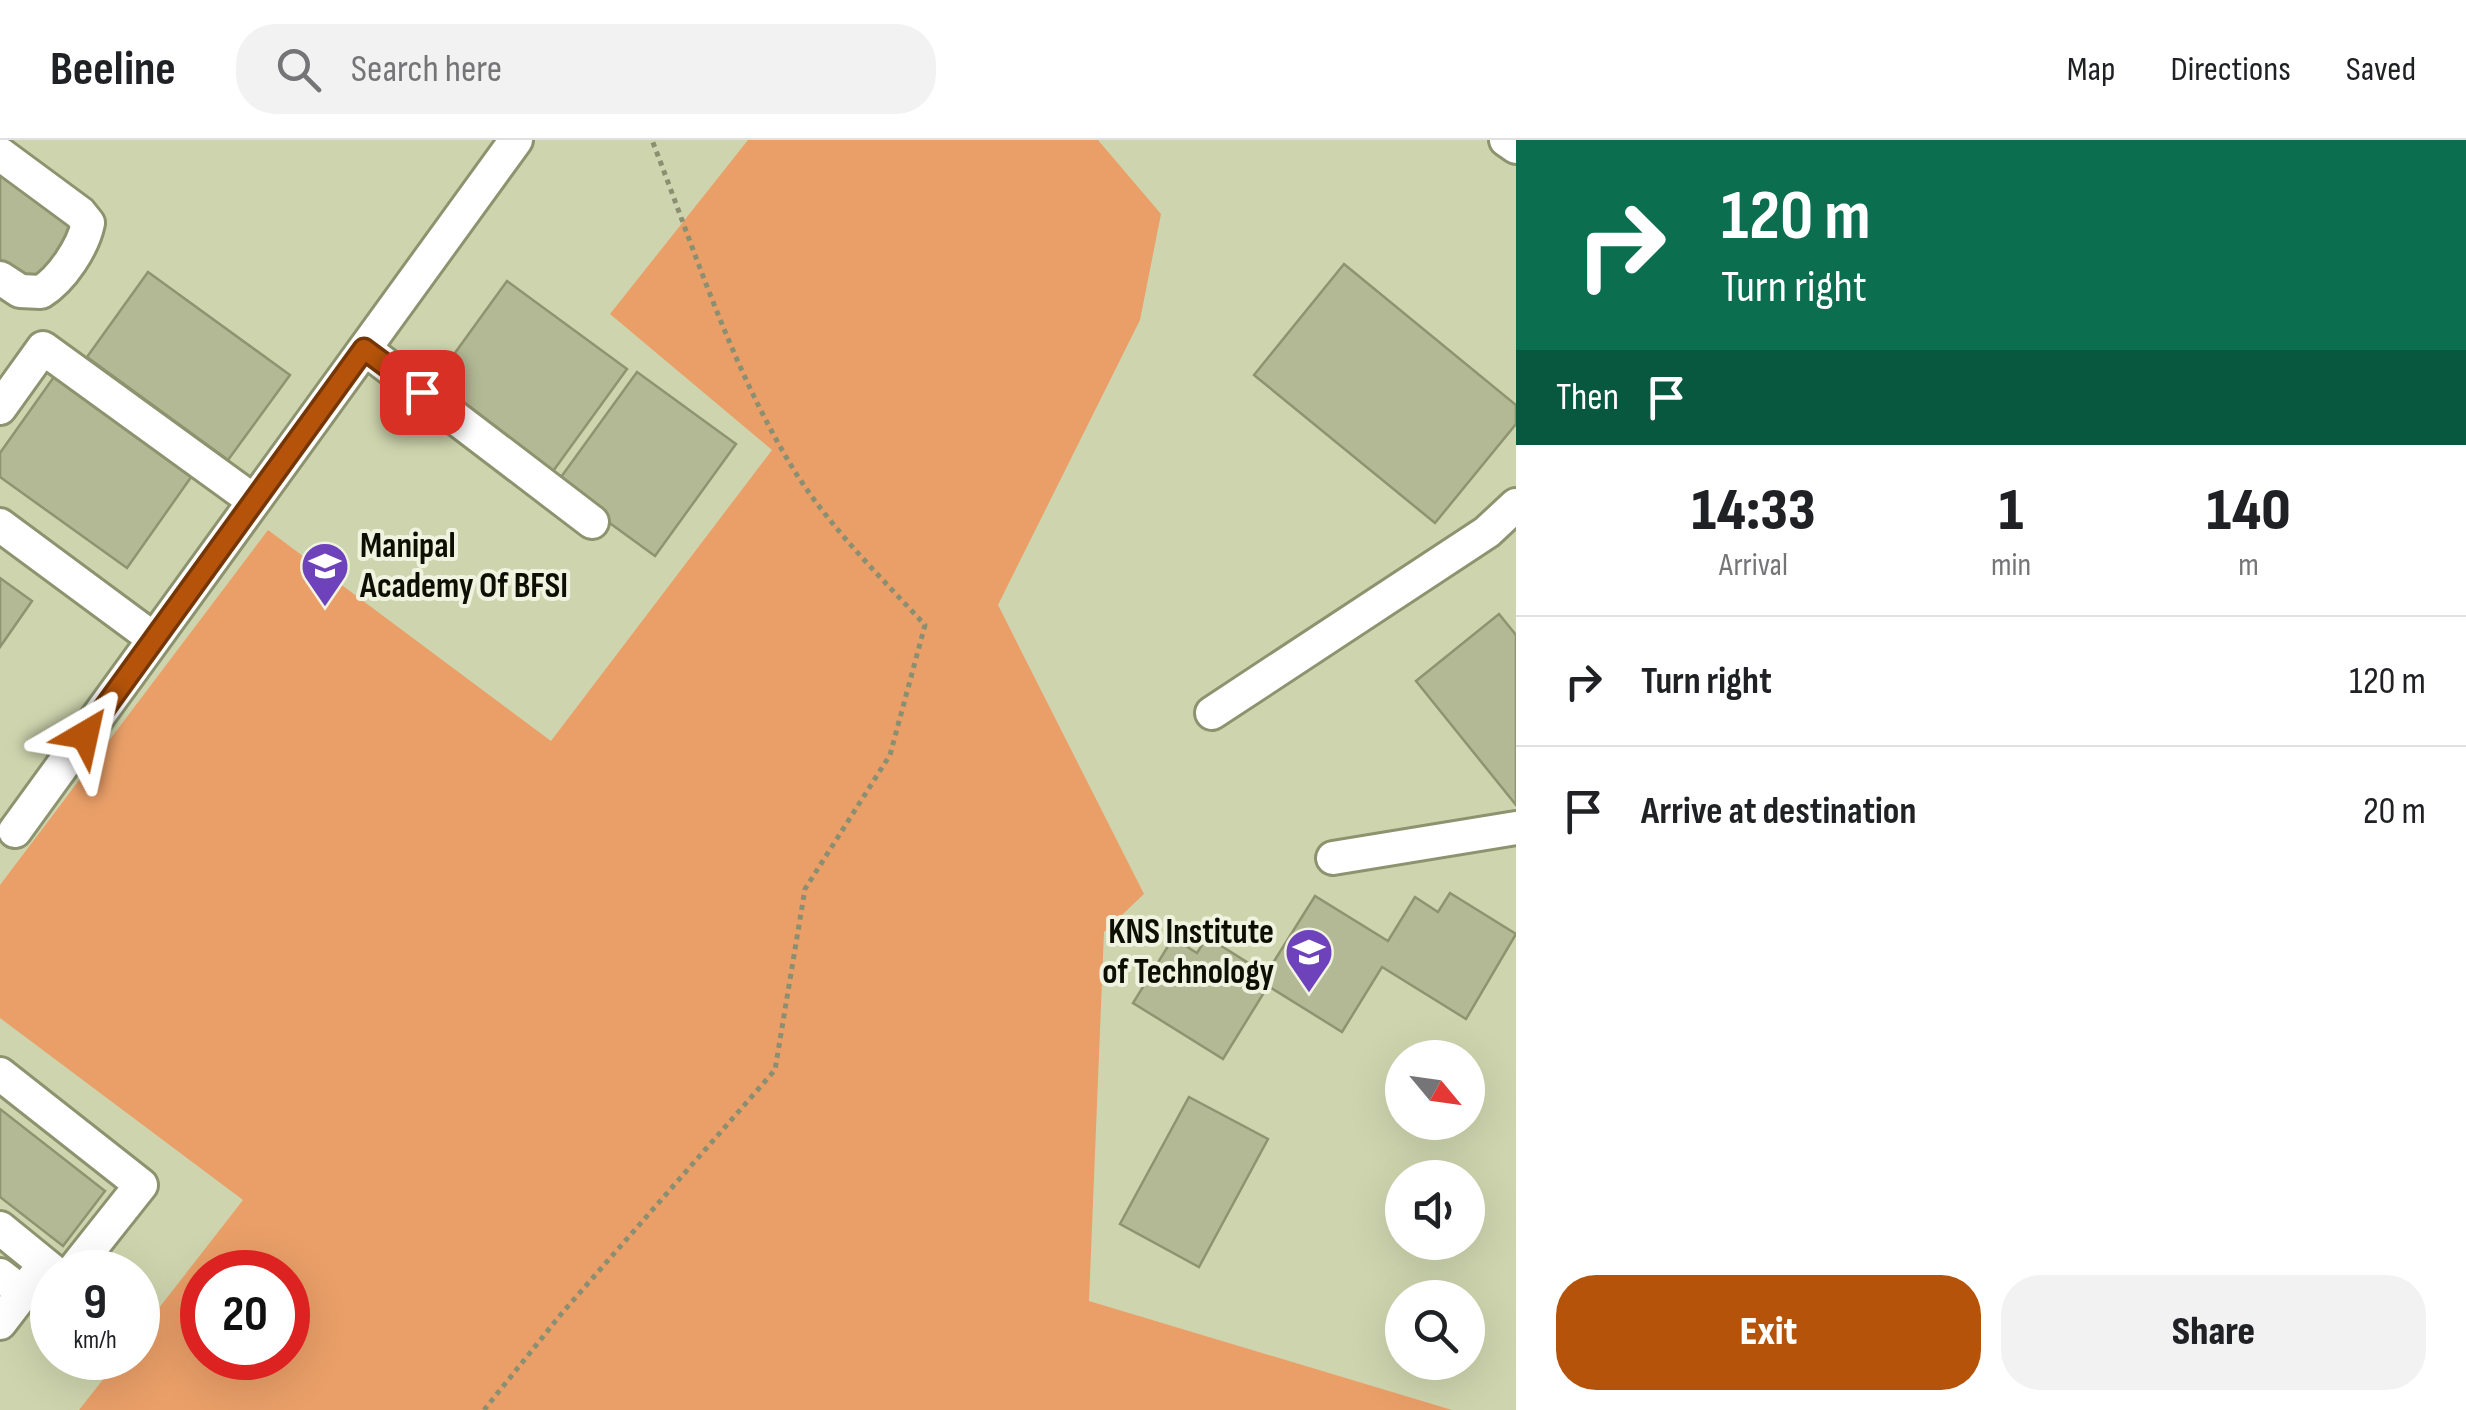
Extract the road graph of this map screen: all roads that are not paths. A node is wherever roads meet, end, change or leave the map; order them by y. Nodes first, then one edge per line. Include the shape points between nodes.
1 (516, 140) edge
2 (1506, 140) edge
3 (1516, 147) edge
4 (0, 154) edge
5 (0, 278) edge
6 (364, 349) junction
7 (0, 408) edge
8 (254, 501) junction
9 (1516, 506) edge
10 (592, 522) dead end
11 (0, 525) edge
12 (154, 639) junction
13 (1212, 713) dead end
14 (1516, 828) edge
15 (16, 831) dead end
16 (1333, 858) dead end
17 (0, 1074) edge
18 (0, 1228) edge
19 (30, 1250) edge
20 (76, 1250) edge
21 (6, 1280) edge
22 (0, 1323) edge

1 - 6 street
2 - 3 street
4 - 5 street via 88,223 58,278 41,292 20,291
6 - 8 street
6 - 10 street
7 - 8 street via 43,348
8 - 12 street
9 - 13 street via 1487,532
11 - 12 street
12 - 15 street
14 - 16 street
17 - 20 street via 141,1185
18 - 19 street
21 - 22 street

